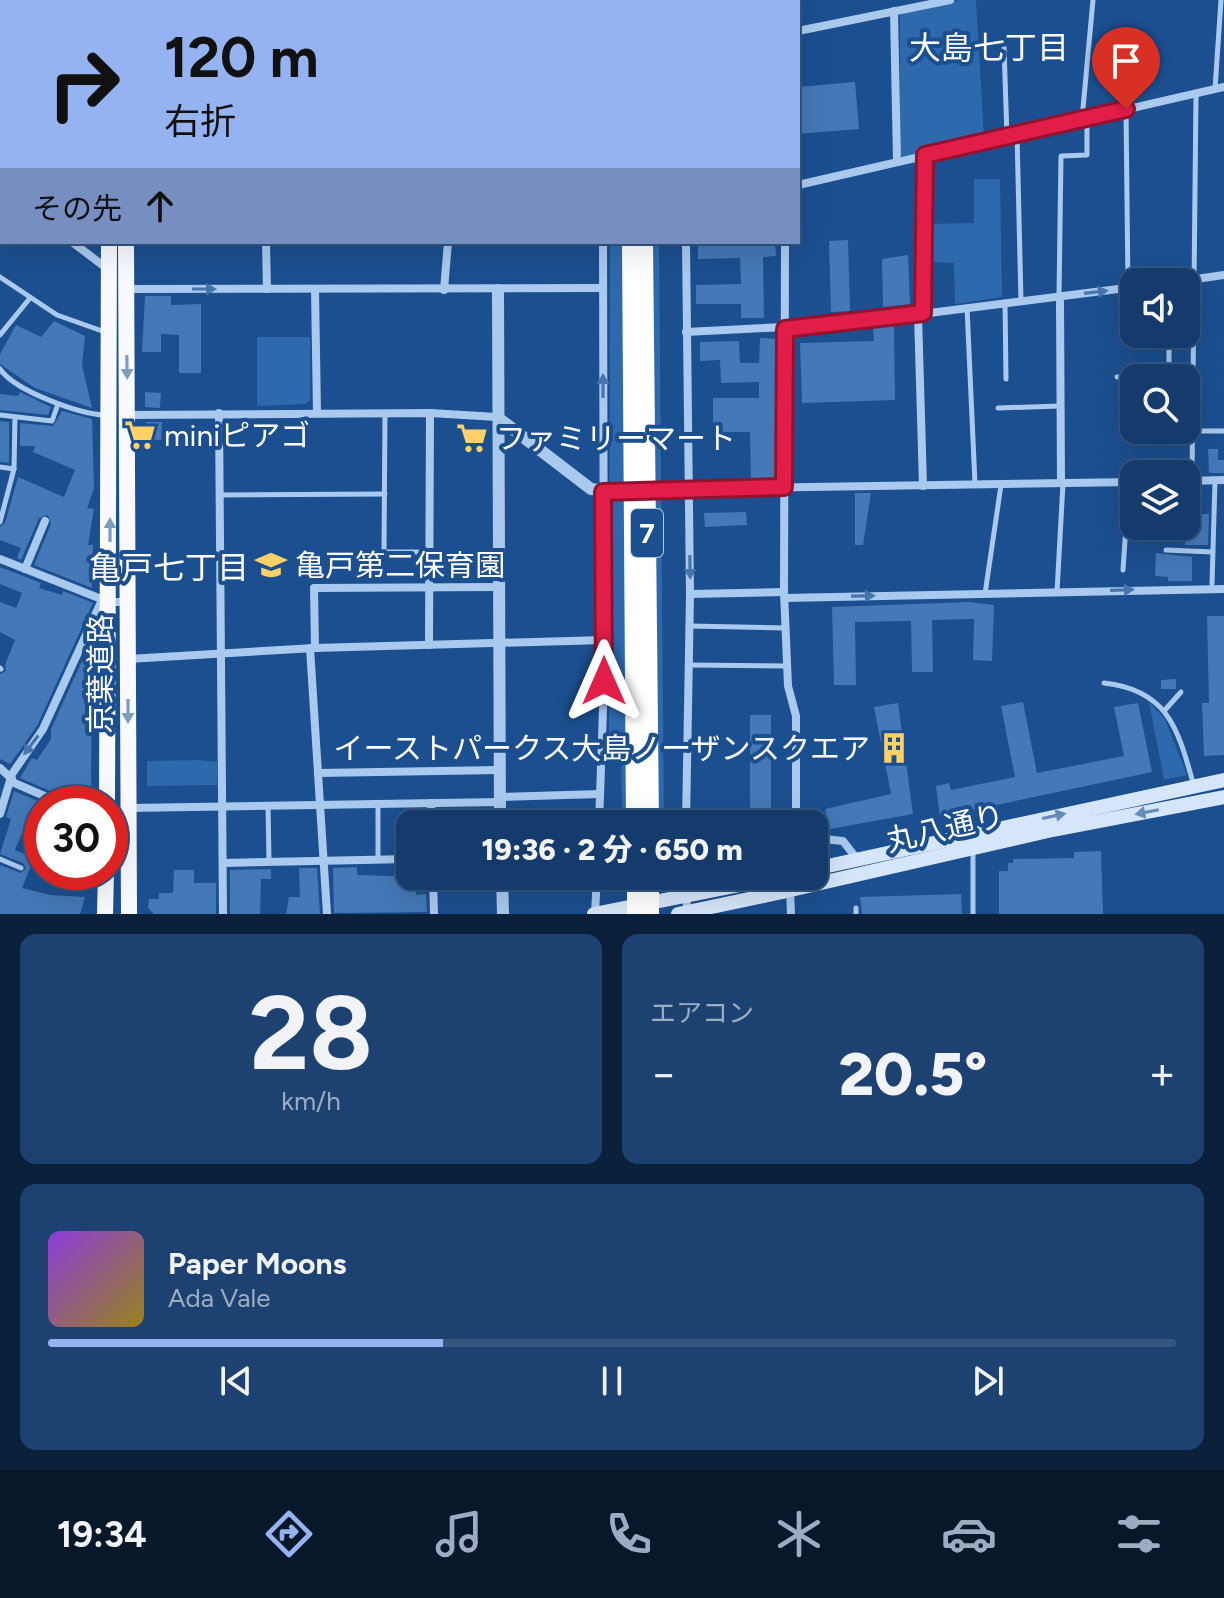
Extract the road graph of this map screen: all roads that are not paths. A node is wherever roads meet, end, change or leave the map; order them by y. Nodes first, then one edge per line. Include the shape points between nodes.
1 (898, 0) edge
2 (950, 0) edge
3 (1093, 0) edge
4 (1221, 0) edge
5 (896, 11) junction
6 (800, 31) edge
7 (1004, 47) dead end
8 (1220, 88) edge
9 (1196, 93) junction
10 (1126, 109) junction
11 (1084, 118) junction
12 (1012, 136) junction
13 (925, 155) junction
14 (897, 161) junction
15 (800, 185) edge
16 (75, 244) edge
17 (109, 244) edge
18 (126, 244) edge
19 (266, 244) edge
20 (448, 244) edge
21 (603, 244) edge
22 (631, 244) edge
23 (644, 244) edge
24 (686, 244) edge
25 (785, 244) edge
26 (1130, 268) edge
27 (1193, 268) edge
28 (109, 271) junction
29 (1224, 275) edge
30 (0, 277) edge
31 (1200, 279) edge
32 (603, 288) junction
33 (126, 289) junction
34 (267, 289) junction
35 (315, 290) junction
36 (444, 290) junction
37 (498, 290) junction
38 (1120, 290) edge
39 (30, 298) junction
40 (1059, 299) junction
41 (1021, 301) junction
42 (1005, 302) junction
43 (967, 307) junction
44 (920, 314) junction
45 (3, 326) edge
46 (785, 329) junction
47 (109, 332) junction
48 (686, 332) junction
49 (0, 335) edge
50 (0, 369) edge
51 (1006, 379) dead end
52 (58, 404) junction
53 (1061, 406) junction
54 (998, 408) dead end
55 (219, 413) junction
56 (317, 413) junction
57 (385, 413) junction
58 (430, 413) junction
59 (0, 415) edge
60 (110, 415) junction
61 (128, 415) junction
62 (15, 417) junction
63 (497, 417) junction
64 (1200, 431) edge
65 (1224, 431) edge
66 (0, 467) edge
67 (14, 469) junction
68 (1219, 480) edge
69 (1120, 482) edge
70 (1062, 483) junction
71 (975, 485) junction
72 (1001, 485) junction
73 (923, 486) junction
74 (784, 487) junction
75 (688, 489) junction
76 (603, 492) junction
77 (385, 494) junction
78 (220, 495) junction
79 (45, 521) dead end
80 (0, 522) edge
81 (1126, 540) edge
82 (1166, 550) dead end
83 (429, 552) junction
84 (1213, 552) junction
85 (0, 559) edge
86 (25, 569) junction
87 (1123, 570) dead end
88 (1212, 584) dead end
89 (429, 587) junction
90 (497, 587) junction
91 (1224, 589) edge
92 (1057, 593) junction
93 (690, 594) junction
94 (784, 595) junction
95 (985, 595) junction
96 (106, 601) junction
97 (128, 602) junction
98 (689, 625) junction
99 (786, 628) junction
100 (604, 640) junction
101 (497, 642) junction
102 (429, 645) junction
103 (313, 648) junction
104 (221, 653) junction
105 (128, 659) junction
106 (687, 665) junction
107 (786, 666) junction
108 (1104, 683) dead end
109 (1181, 692) dead end
110 (1165, 710) junction
111 (0, 768) edge
112 (499, 770) junction
113 (318, 773) junction
114 (1224, 780) edge
115 (13, 781) junction
116 (24, 786) edge
117 (107, 786) edge
118 (128, 786) edge
119 (1195, 787) junction
120 (600, 794) junction
121 (1224, 797) edge
122 (500, 799) junction
123 (431, 803) junction
124 (378, 804) junction
125 (268, 805) junction
126 (320, 805) junction
127 (222, 806) junction
128 (128, 808) joint
129 (431, 810) edge
130 (500, 810) edge
131 (599, 810) edge
132 (635, 810) edge
133 (650, 810) edge
134 (686, 810) edge
135 (796, 810) edge
136 (0, 814) edge
137 (828, 839) edge
138 (972, 848) junction
139 (0, 859) edge
140 (396, 859) edge
141 (857, 859) junction
142 (378, 860) junction
143 (324, 861) junction
144 (269, 862) junction
145 (223, 863) junction
146 (828, 866) edge
147 (21, 868) dead end
148 (828, 876) edge
149 (106, 890) edge
150 (433, 890) edge
151 (502, 890) edge
152 (596, 890) edge
153 (636, 890) edge
154 (650, 890) edge
155 (686, 890) edge
156 (746, 890) edge
157 (763, 890) edge
158 (785, 890) edge
159 (105, 914) edge
160 (129, 914) edge
161 (223, 914) edge
162 (327, 914) edge
163 (434, 914) edge
164 (503, 914) edge
165 (595, 914) edge
166 (636, 914) edge
167 (650, 914) edge
168 (678, 914) edge
169 (687, 914) edge
170 (791, 914) edge
171 (973, 914) edge

1 - 5 street
2 - 5 street
3 - 11 lane
4 - 8 lane
5 - 6 street
5 - 14 street
7 - 12 lane
8 - 9 street
9 - 10 street
9 - 27 lane
10 - 11 street
10 - 26 lane
11 - 12 street
11 - 40 lane via 1087,155 1061,156
12 - 13 street
12 - 41 lane
13 - 14 street
13 - 44 street
14 - 15 street
16 - 28 street
17 - 28 highway, 京葉道路
18 - 33 highway, 京葉道路
19 - 34 street
20 - 36 street
21 - 32 street
22 - 132 highway, 7, bridge
23 - 133 highway, 7, bridge
24 - 48 street
25 - 46 street
28 - 47 highway, 京葉道路
29 - 31 street
30 - 39 lane
32 - 37 street
76 -> 32 street
33 -> 34 street
33 -> 61 highway, 京葉道路
34 - 35 street
35 - 36 street
35 - 56 street
36 - 37 street
37 - 63 street
40 -> 38 street
39 - 45 lane
39 - 47 lane via 70,321
40 - 41 street
40 - 53 street
41 - 42 street
42 - 43 street
42 - 51 lane
43 - 44 street
43 - 71 lane
44 - 46 street
44 - 73 street
45 - 49 lane
46 - 48 street
46 - 74 street
47 - 60 highway, 京葉道路
48 - 75 street
50 - 52 lane via 6,378
52 - 60 lane
52 - 62 lane via 52,421
53 - 54 lane
53 - 70 street
55 - 56 street
55 - 61 street
55 - 78 street
56 - 57 street
57 - 58 street
57 - 77 lane
58 - 63 street
58 - 83 street
59 - 62 lane
96 -> 60 highway, 京葉道路
61 - 97 highway, 京葉道路
62 - 67 lane
63 - 76 street via 591,489
63 - 90 street
64 - 65 lane
66 - 67 lane
67 - 80 lane
68 - 84 lane
69 - 70 street
70 - 72 street
70 - 92 lane
71 - 72 street
71 - 73 street
72 - 95 lane
73 - 74 street
74 - 75 street
74 - 94 street
75 - 76 street
75 -> 93 street
76 - 100 street
77 - 78 lane
77 - 83 lane via 384,552
78 - 104 street
79 - 86 street
81 - 87 lane
82 - 84 lane
83 - 89 street
84 - 88 lane
85 - 86 street
86 - 96 street
89 - 90 street
89 - 102 street
89 - 103 street via 314,588
90 - 101 street
92 -> 91 street
92 - 95 street
93 - 94 street
93 - 98 street
94 -> 95 street
94 - 99 street
96 - 97 street
96 -> 115 street via 43,729 12,774
96 - 117 highway, 京葉道路
97 - 105 highway, 京葉道路
98 - 99 lane
98 - 106 street
99 - 107 street
100 - 101 street
100 - 120 street
101 - 102 street
101 - 112 street
102 - 103 street
103 - 104 street
103 - 113 street
104 - 105 street
104 - 127 street
105 -> 118 highway, 京葉道路
106 - 107 lane
106 - 134 street
107 - 135 street via 796,716
108 - 110 lane via 1129,686
109 - 110 lane
110 - 119 lane
111 - 115 street
112 - 113 street
112 - 122 street
113 - 126 street
114 - 119 main road, 丸八通り
115 - 116 street
115 - 136 street
141 -> 119 main road, 丸八通り
120 - 122 street
120 - 131 street
121 -> 138 main road, 丸八通り
122 - 123 street
122 - 130 street
123 - 124 street
123 - 129 street
124 - 126 street
124 - 142 lane
125 - 126 street
125 - 127 street
125 - 144 lane
126 - 143 street
127 - 128 street
127 - 145 street
128 - 160 highway, 京葉道路
137 - 141 street via 843,841
138 - 148 main road, 丸八通り
138 - 171 lane
139 - 147 lane
140 - 142 street
141 - 146 main road, 丸八通り
142 - 143 street
143 - 144 street
143 - 162 street
144 - 145 street
145 - 161 street
149 - 159 highway
150 - 163 street
151 - 164 street
152 - 165 street
153 - 166 highway, bridge
154 - 167 highway, bridge
155 - 169 street
156 - 165 main road, 丸八通り, bridge
157 - 168 main road, 丸八通り, bridge
158 - 170 street

